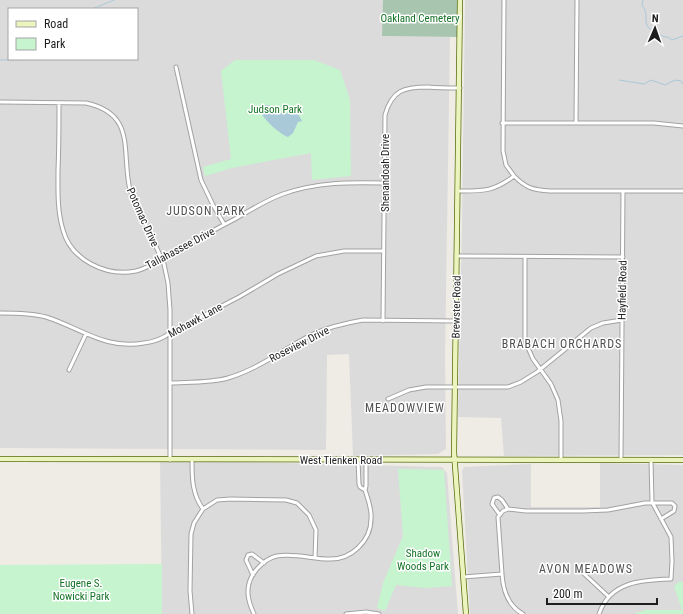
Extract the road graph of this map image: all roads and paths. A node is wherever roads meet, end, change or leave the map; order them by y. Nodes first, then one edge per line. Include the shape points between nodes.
1 (460, 0) edge
2 (504, 0) edge
3 (578, 0) edge
4 (176, 67) dead end
5 (460, 88) junction
6 (0, 102) edge
7 (59, 103) junction
8 (576, 122) junction
9 (502, 123) junction
10 (683, 126) edge
11 (514, 176) junction
12 (385, 183) junction
13 (458, 190) junction
14 (623, 191) junction
15 (683, 191) edge
16 (224, 224) junction
17 (384, 250) junction
18 (456, 256) junction
19 (525, 257) junction
20 (623, 257) junction
21 (162, 259) junction
22 (0, 313) edge
23 (622, 320) junction
24 (383, 321) junction
25 (455, 321) junction
26 (170, 333) junction
27 (86, 334) junction
28 (69, 370) dead end
29 (540, 370) junction
30 (170, 382) junction
31 (455, 387) junction
32 (388, 399) dead end
33 (0, 459) edge
34 (170, 460) junction
35 (192, 460) junction
36 (358, 460) junction
37 (366, 460) junction
38 (455, 460) junction
39 (561, 460) junction
40 (621, 460) junction
41 (651, 460) junction
42 (683, 460) edge
43 (364, 490) junction
44 (652, 502) junction
45 (203, 509) junction
46 (508, 509) junction
47 (500, 515) junction
48 (661, 519) junction
49 (315, 558) junction
50 (264, 563) junction
51 (581, 571) dead end
52 (502, 574) junction
53 (253, 575) junction
54 (463, 577) junction
55 (609, 596) junction
56 (192, 614) edge
57 (254, 614) edge
58 (346, 614) edge
59 (379, 614) edge
60 (466, 614) edge
61 (523, 614) edge
62 (599, 614) edge

1 - 5 street, Brewster Road
2 - 9 street
3 - 8 street
4 - 16 street via 201,180
5 - 12 street, Shenandoah Drive via 414,87 405,89 391,100 385,115
5 - 13 street, Brewster Road
6 - 7 street, Potomac Drive
7 - 21 street, Potomac Drive via 93,104 107,111 118,121 125,140 130,190
7 - 21 street, Tallahassee Drive via 59,212 65,236 73,249 90,263 116,272 136,270
8 - 9 street
8 - 10 street
9 - 11 street via 504,159
11 - 13 street via 490,190
11 - 14 street via 522,184 538,190
12 - 16 street, Tallahassee Drive via 338,182 315,185 270,199
12 - 17 street, Shenandoah Drive
13 - 18 street, Brewster Road
14 - 15 street
14 - 20 street, Hayfield Road
16 - 21 street, Tallahassee Drive
17 - 24 street, Shenandoah Drive
17 - 26 street, Mohawk Lane via 344,251 316,256
18 - 19 street
18 - 25 street, Brewster Road
19 - 20 street
19 - 29 street via 525,341
20 - 23 street, Hayfield Road
21 - 26 street, Potomac Drive via 169,293
22 - 27 street, Mohawk Lane via 36,314
23 - 29 street via 590,328
23 - 40 street, Hayfield Road
24 - 25 street, Roseview Drive
24 - 30 street, Roseview Drive via 363,320 334,326 229,378
25 - 31 street, Brewster Road
26 - 27 street, Mohawk Lane via 154,341 129,345 109,343
26 - 30 street, Potomac Drive
27 - 28 street
29 - 31 street via 508,387
29 - 39 street via 551,384 560,409
30 - 34 street, Potomac Drive
31 - 32 street via 417,388
31 - 38 street, Brewster Road
33 - 34 street, West Tienken Road
34 - 35 street, West Tienken Road
35 - 36 street, West Tienken Road
35 - 45 street via 193,490
36 - 37 street, West Tienken Road
36 - 43 street via 359,484
37 - 38 street, West Tienken Road
37 - 43 street
38 - 39 street, West Tienken Road
38 - 54 street, Brewster Road
39 - 40 street, West Tienken Road
40 - 41 street, West Tienken Road
41 - 42 street, West Tienken Road
41 - 44 street
43 - 49 street via 371,510 370,527 364,542 346,556 331,559
44 - 46 street via 600,511
44 - 48 street
44 - 48 street via 675,506 674,511
45 - 49 street via 217,500 225,499 286,500 297,503 309,515 316,530
45 - 56 street via 194,523 191,534
46 - 47 street
46 - 47 street via 502,500 494,498 492,504
47 - 52 street
48 - 55 street via 671,538 671,579 632,582
49 - 50 street via 277,556
50 - 53 street
50 - 53 street via 252,554 248,555 246,560
51 - 55 street
52 - 54 street
52 - 61 street via 510,603
53 - 57 street via 248,588 248,598
54 - 60 street, Brewster Road
55 - 62 street
58 - 59 street

